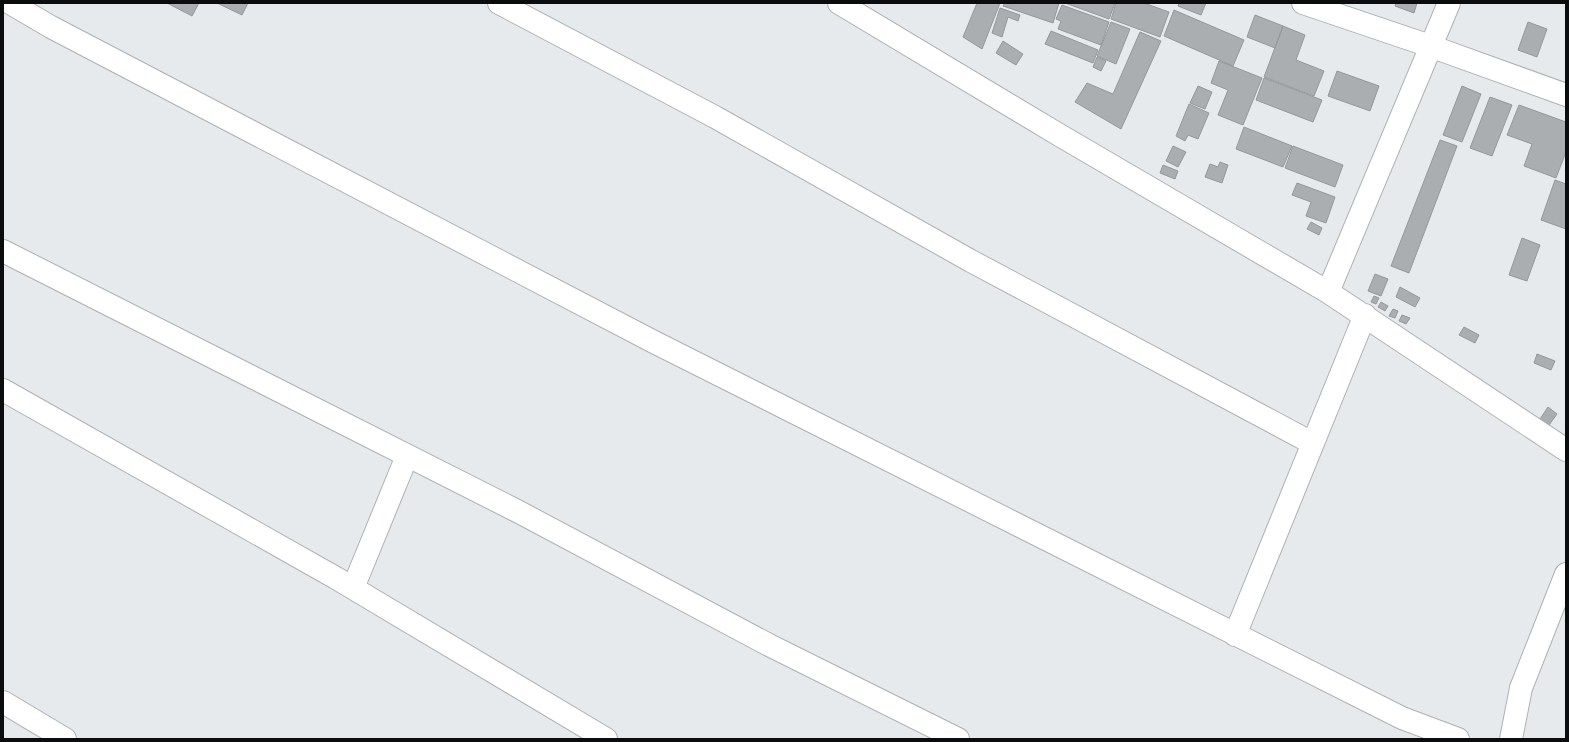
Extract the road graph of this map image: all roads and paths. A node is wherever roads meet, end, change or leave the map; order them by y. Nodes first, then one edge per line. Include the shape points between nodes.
1 (10, 3) edge
2 (498, 3) edge
3 (839, 3) edge
4 (1303, 3) edge
5 (1449, 3) edge
6 (1430, 46) junction
7 (1566, 96) edge
8 (3, 251) edge
9 (1328, 292) junction
10 (1364, 315) junction
11 (3, 390) edge
12 (1312, 443) junction
13 (1566, 450) edge
14 (408, 456) junction
15 (1566, 574) edge
16 (353, 588) junction
17 (1235, 635) junction
18 (3, 702) edge
19 (65, 739) edge
20 (606, 739) edge
21 (958, 739) edge
22 (1458, 739) edge
23 (1511, 739) edge

1 - 17 street via 51,27 654,342 944,486
2 - 12 street via 715,117 972,261
3 - 9 street
4 - 6 street
5 - 6 street
6 - 7 street
6 - 9 street
8 - 14 street
9 - 10 street
10 - 12 street
10 - 13 street
11 - 16 street
12 - 17 street
14 - 16 street
14 - 21 street via 769,645
15 - 23 street via 1521,688
16 - 20 street
17 - 22 street via 1402,718
18 - 19 street

